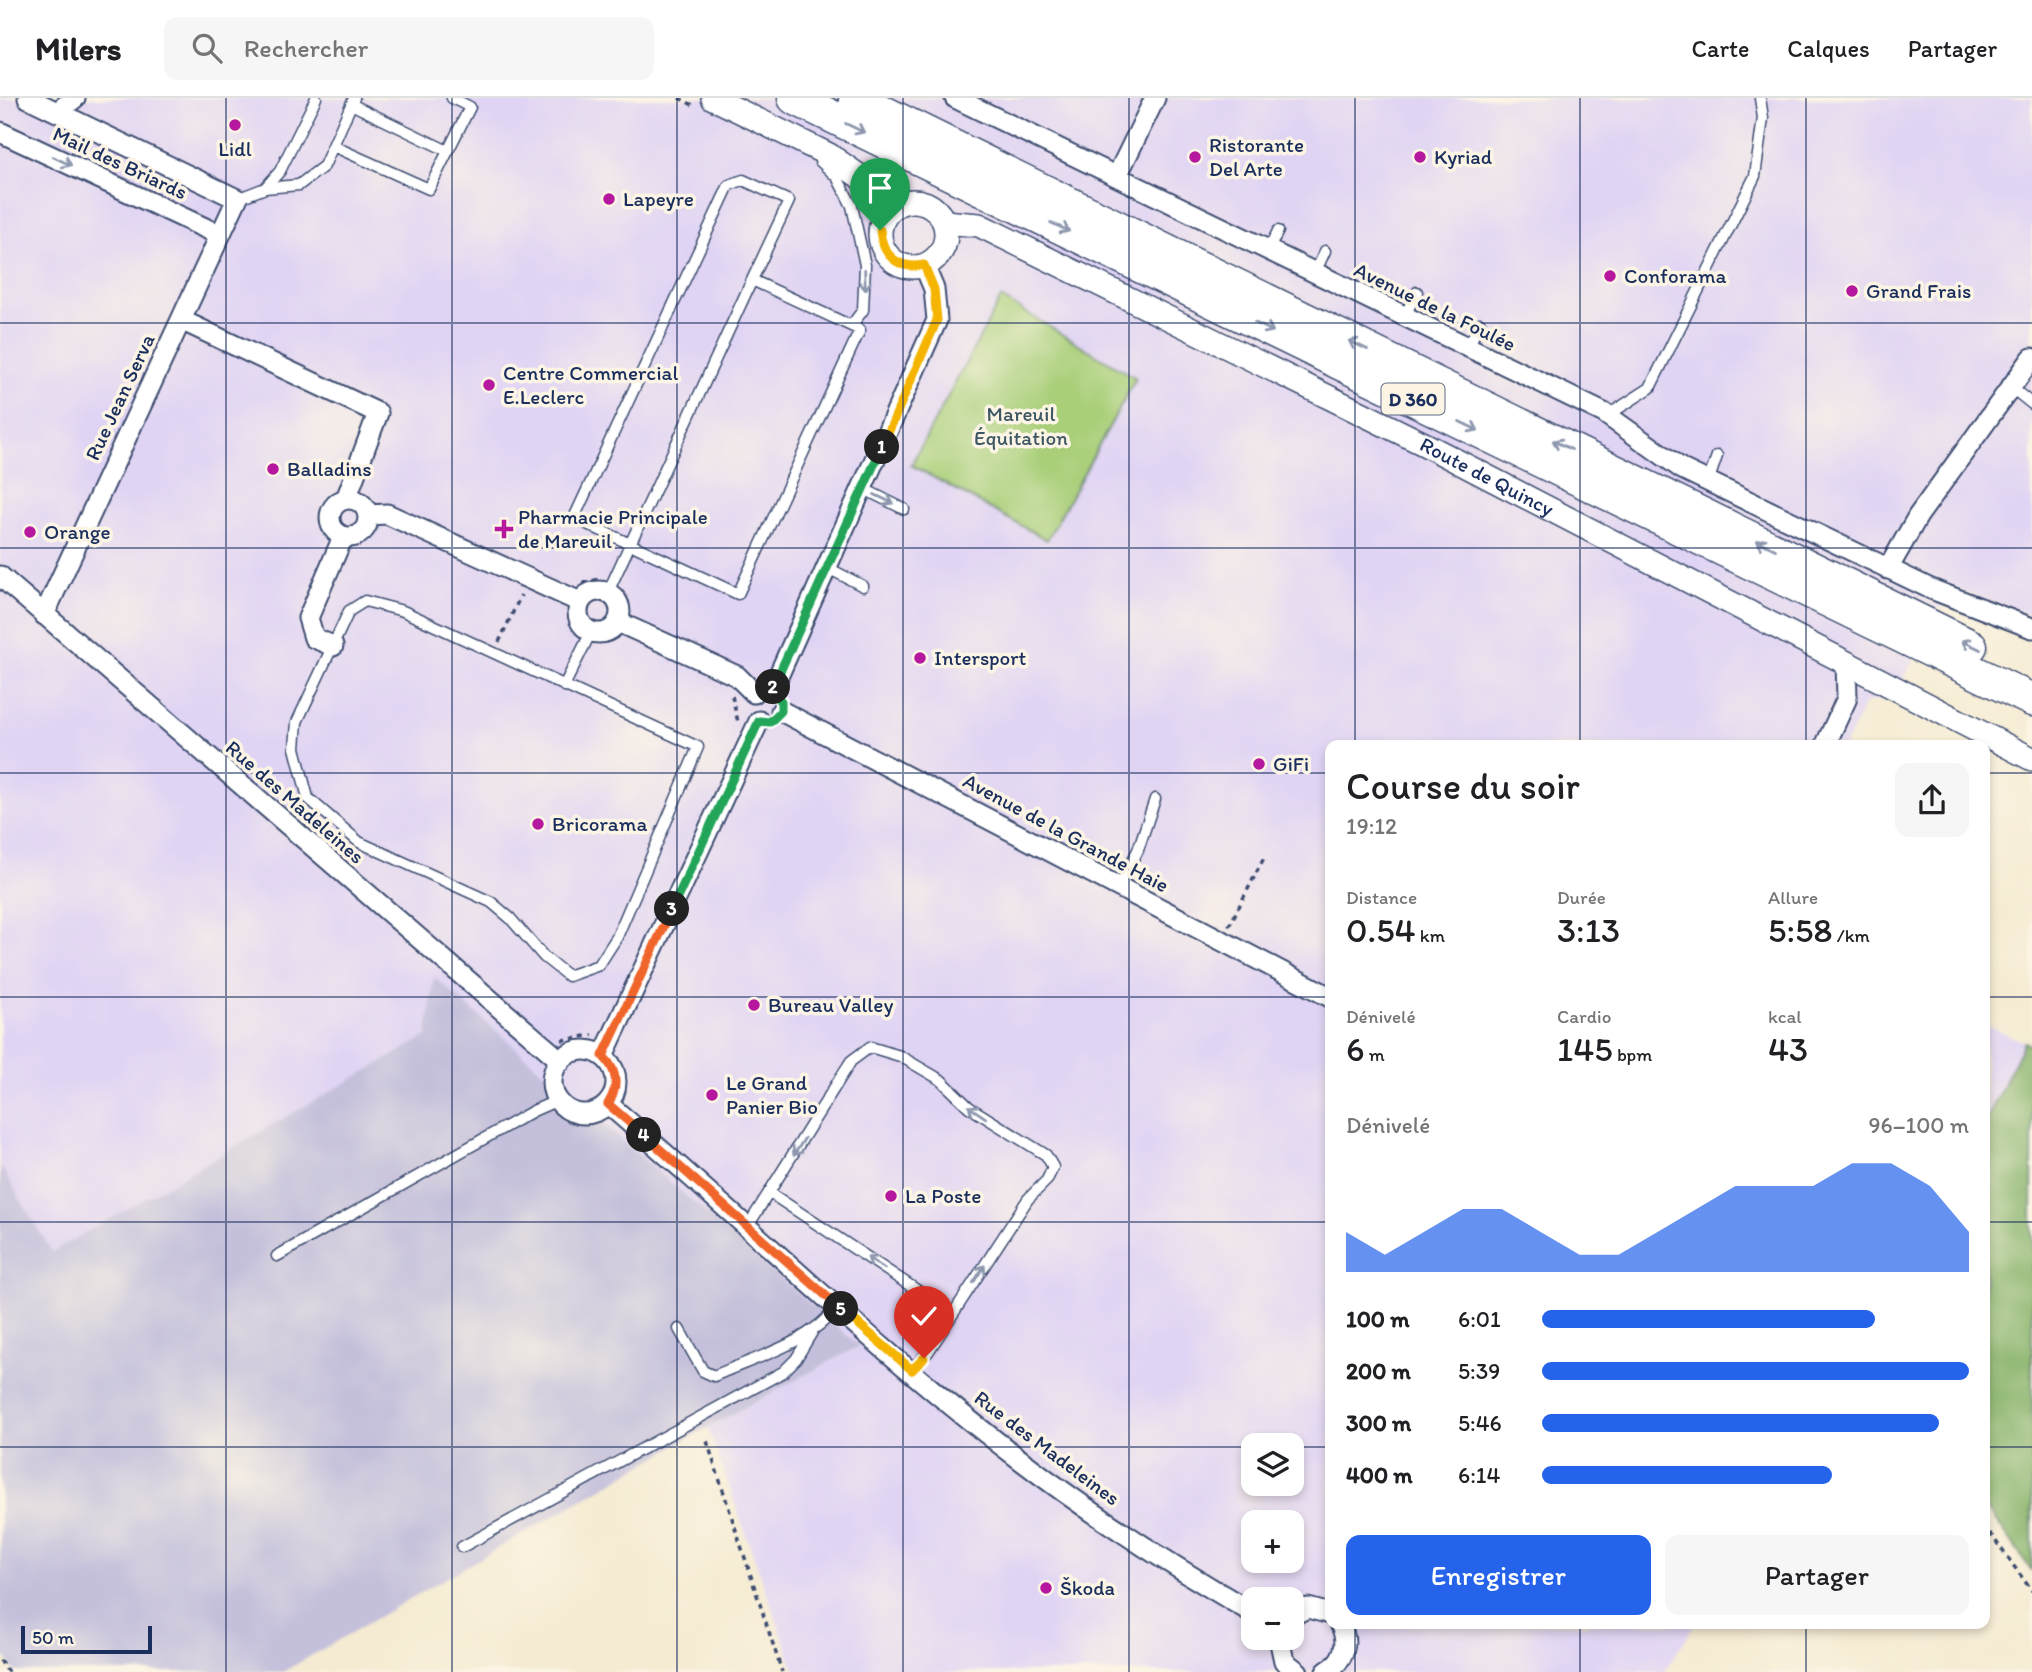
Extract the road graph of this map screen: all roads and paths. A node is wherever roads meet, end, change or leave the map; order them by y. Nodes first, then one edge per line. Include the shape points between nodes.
1 (28, 98) edge
2 (75, 98) edge
3 (316, 98) edge
4 (452, 98) edge
5 (679, 98) edge
6 (794, 98) edge
7 (855, 98) edge
8 (955, 98) edge
9 (1155, 98) edge
10 (1760, 98) edge
11 (353, 101) edge
12 (706, 103) edge
13 (57, 112) junction
14 (0, 132) edge
15 (794, 137) junction
16 (333, 146) junction
17 (448, 151) junction
18 (1117, 176) junction
19 (265, 188) junction
20 (237, 199) junction
21 (889, 211) junction
22 (944, 222) junction
23 (1278, 231) dead end
24 (220, 235) junction
25 (1268, 251) junction
26 (1325, 251) dead end
27 (924, 265) junction
28 (1315, 273) junction
29 (752, 279) junction
30 (1417, 292) dead end
31 (1403, 318) junction
32 (181, 320) junction
33 (1480, 323) dead end
34 (851, 326) junction
35 (1467, 349) junction
36 (2032, 358) edge
37 (2012, 388) junction
38 (2032, 404) edge
39 (1604, 413) junction
40 (1717, 456) dead end
41 (1708, 482) junction
42 (864, 489) junction
43 (346, 499) junction
44 (904, 509) dead end
45 (368, 514) junction
46 (343, 537) junction
47 (631, 544) junction
48 (828, 568) junction
49 (1888, 569) junction
50 (0, 576) edge
51 (528, 579) junction
52 (863, 586) dead end
53 (608, 592) junction
54 (580, 602) junction
55 (44, 615) junction
56 (618, 622) junction
57 (2032, 628) edge
58 (591, 632) junction
59 (333, 646) junction
60 (494, 653) junction
61 (1846, 662) junction
62 (1874, 676) junction
63 (2032, 676) edge
64 (564, 686) junction
65 (732, 690) dead end
66 (763, 691) junction
67 (1847, 698) junction
68 (2032, 700) edge
69 (781, 711) junction
70 (759, 721) junction
71 (734, 733) dead end
72 (1828, 740) edge
73 (2032, 759) edge
74 (1155, 799) dead end
75 (1265, 856) dead end
76 (1120, 886) junction
77 (1228, 928) dead end
78 (1325, 994) edge
79 (600, 1031) dead end
80 (556, 1040) dead end
81 (603, 1056) junction
82 (561, 1061) junction
83 (558, 1100) junction
84 (608, 1104) junction
85 (770, 1193) junction
86 (748, 1226) junction
87 (277, 1256) dead end
88 (838, 1306) junction
89 (953, 1314) junction
90 (679, 1329) dead end
91 (814, 1329) junction
92 (912, 1370) junction
93 (706, 1441) dead end
94 (1990, 1533) edge
95 (462, 1547) dead end
96 (2032, 1591) edge
97 (1241, 1606) edge
98 (1304, 1610) edge
99 (1325, 1613) edge
100 (1341, 1629) edge
101 (1279, 1650) edge
102 (0, 1660) edge
103 (1293, 1671) edge
104 (8, 1672) edge
105 (782, 1672) edge
106 (1326, 1672) edge

1 - 13 street, Mail des Briards
2 - 13 street
3 - 19 lane via 280,172
4 - 17 lane via 470,107
5 - 12 path
6 -> 68 highway, D 360
63 -> 7 highway, D 360
8 - 18 street, Avenue de la Foulée
9 - 18 street
10 - 39 lane via 1763,118 1755,176 1650,388
11 - 16 lane
11 - 17 lane
12 - 15 street
13 - 20 street, Mail des Briards
14 -> 24 street, Mail des Briards
15 - 21 street via 859,176
15 -> 34 lane via 837,177 852,206 866,287 863,310
16 - 17 lane via 429,189
16 - 19 lane via 324,166 299,185
18 - 25 street, Avenue de la Foulée
19 - 20 lane
20 - 24 street, Rue Jean Serva
21 - 22 street via 909,200 920,201 939,212
21 - 27 street via 880,230 885,252 902,265
22 - 27 street via 941,252
22 - 61 street, Route de Quincy via 979,225 1424,444
23 - 25 lane
24 - 32 street, Rue Jean Serva
25 - 28 street, Avenue de la Foulée
26 - 28 lane
27 - 42 street via 934,289 937,320
28 - 31 street, Avenue de la Foulée
29 - 34 lane
29 - 47 lane
29 - 47 lane via 789,201 743,180 729,186 574,518
30 - 31 lane
31 - 35 street, Avenue de la Foulée
32 - 43 street via 378,413
32 - 55 street, Rue Jean Serva
33 - 35 lane
34 - 47 lane via 860,330 738,594
35 - 39 street, Avenue de la Foulée
36 - 37 street
37 - 38 lane
37 - 49 street via 1918,516
39 - 41 street, Avenue de la Foulée via 1658,454
40 - 41 lane
41 - 49 street, Avenue de la Foulée
42 -> 44 lane
42 - 48 street
43 - 45 street via 362,504
43 - 46 street via 335,505 330,517 333,529
45 - 46 street via 362,532
45 - 51 street via 387,514
46 - 59 street via 308,618 314,638
47 - 53 lane
48 - 52 lane
48 - 66 street
49 - 57 street, Avenue de la Foulée
50 - 55 street, Rue des Madeleines
51 - 54 street
51 - 60 path
53 - 54 street via 595,591
53 - 56 street via 621,609
54 - 58 street via 579,619
55 - 82 street, Rue des Madeleines
56 - 58 street via 603,633
56 - 66 street
58 - 64 lane
59 - 60 lane via 349,611 365,601 403,611
59 - 64 lane via 297,722 295,748 308,798 359,842 491,902 568,976 599,965 617,937 698,747
60 - 64 lane
61 - 62 street, Route de Quincy
61 - 67 street
62 - 67 street
62 - 73 street, Route de Quincy
65 - 71 path via 738,722
66 - 69 street via 780,696
66 - 70 street via 748,708
67 - 72 street
69 - 70 street via 770,722
69 - 76 street, Avenue de la Grande Haie
70 - 81 street
74 - 76 lane
75 - 77 path
76 - 78 street, Avenue de la Grande Haie
79 - 80 path
81 - 82 street via 576,1051
81 - 84 street via 611,1064 616,1084
82 - 83 street via 553,1080
83 - 84 street via 582,1114
83 - 87 lane
84 - 86 street, Rue des Madeleines
85 - 86 lane
89 -> 85 lane
89 -> 85 lane via 1053,1167 1046,1155 969,1107 942,1080 901,1056 870,1047 856,1054
86 - 88 street, Rue des Madeleines
88 - 91 lane
88 - 92 street, Rue des Madeleines
89 - 92 lane
90 - 91 lane via 703,1371 714,1376
91 - 95 lane via 783,1372
92 - 97 street, Rue des Madeleines via 1066,1494
93 - 105 path
94 - 96 path
98 - 99 street
100 - 106 street via 1345,1649
101 - 103 street
102 - 104 path

